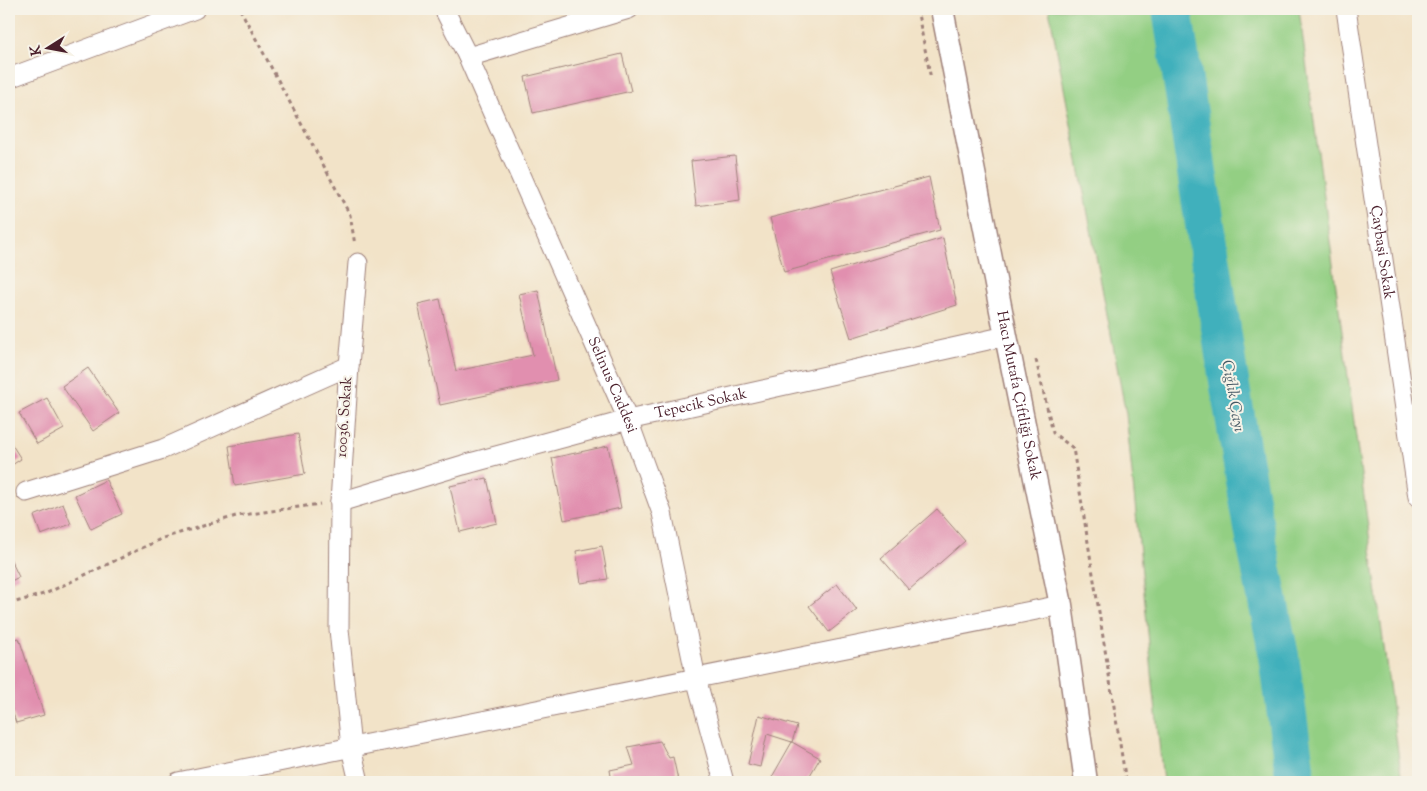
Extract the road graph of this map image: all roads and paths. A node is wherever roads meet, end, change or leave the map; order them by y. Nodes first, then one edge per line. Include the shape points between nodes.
1 (195, 9) edge
2 (240, 9) edge
3 (444, 9) edge
4 (629, 9) edge
5 (942, 9) edge
6 (1346, 9) edge
7 (468, 57) junction
8 (9, 78) edge
9 (358, 263) joint
10 (1006, 336) junction
11 (1036, 359) dead end
12 (348, 366) junction
13 (628, 420) junction
14 (26, 492) dead end
15 (1418, 496) edge
16 (340, 502) junction
17 (9, 604) edge
18 (1061, 605) junction
19 (696, 678) junction
20 (351, 748) junction
21 (178, 782) edge
22 (359, 782) edge
23 (724, 782) edge
24 (1086, 782) edge
25 (1126, 782) edge

1 - 8 street
2 - 9 path via 350,215
3 - 7 street, Selinus Caddesi
4 - 7 street
5 - 10 street, Hacı Mutafa Çiftliği Sokak
6 - 15 street, Çaybaşi Sokak
7 - 13 street, Selinus Caddesi
9 - 12 street
10 - 13 street, Tepecik Sokak
10 - 18 street, Hacı Mutafa Çiftliği Sokak
11 - 25 path via 1052,433 1073,448
12 - 14 street, 10036. Sokak via 162,450
12 - 16 street, 10036. Sokak
13 - 16 street, Tepecik Sokak via 463,464
13 - 19 street, Selinus Caddesi via 662,513
16 - 17 path via 236,516 163,538 47,593
16 - 20 street, 10036. Sokak via 339,630
18 - 19 street
18 - 24 street, Hacı Mutafa Çiftliği Sokak
19 - 20 street
19 - 23 street, Selinus Caddesi
20 - 21 street
20 - 22 street, 10036. Sokak

